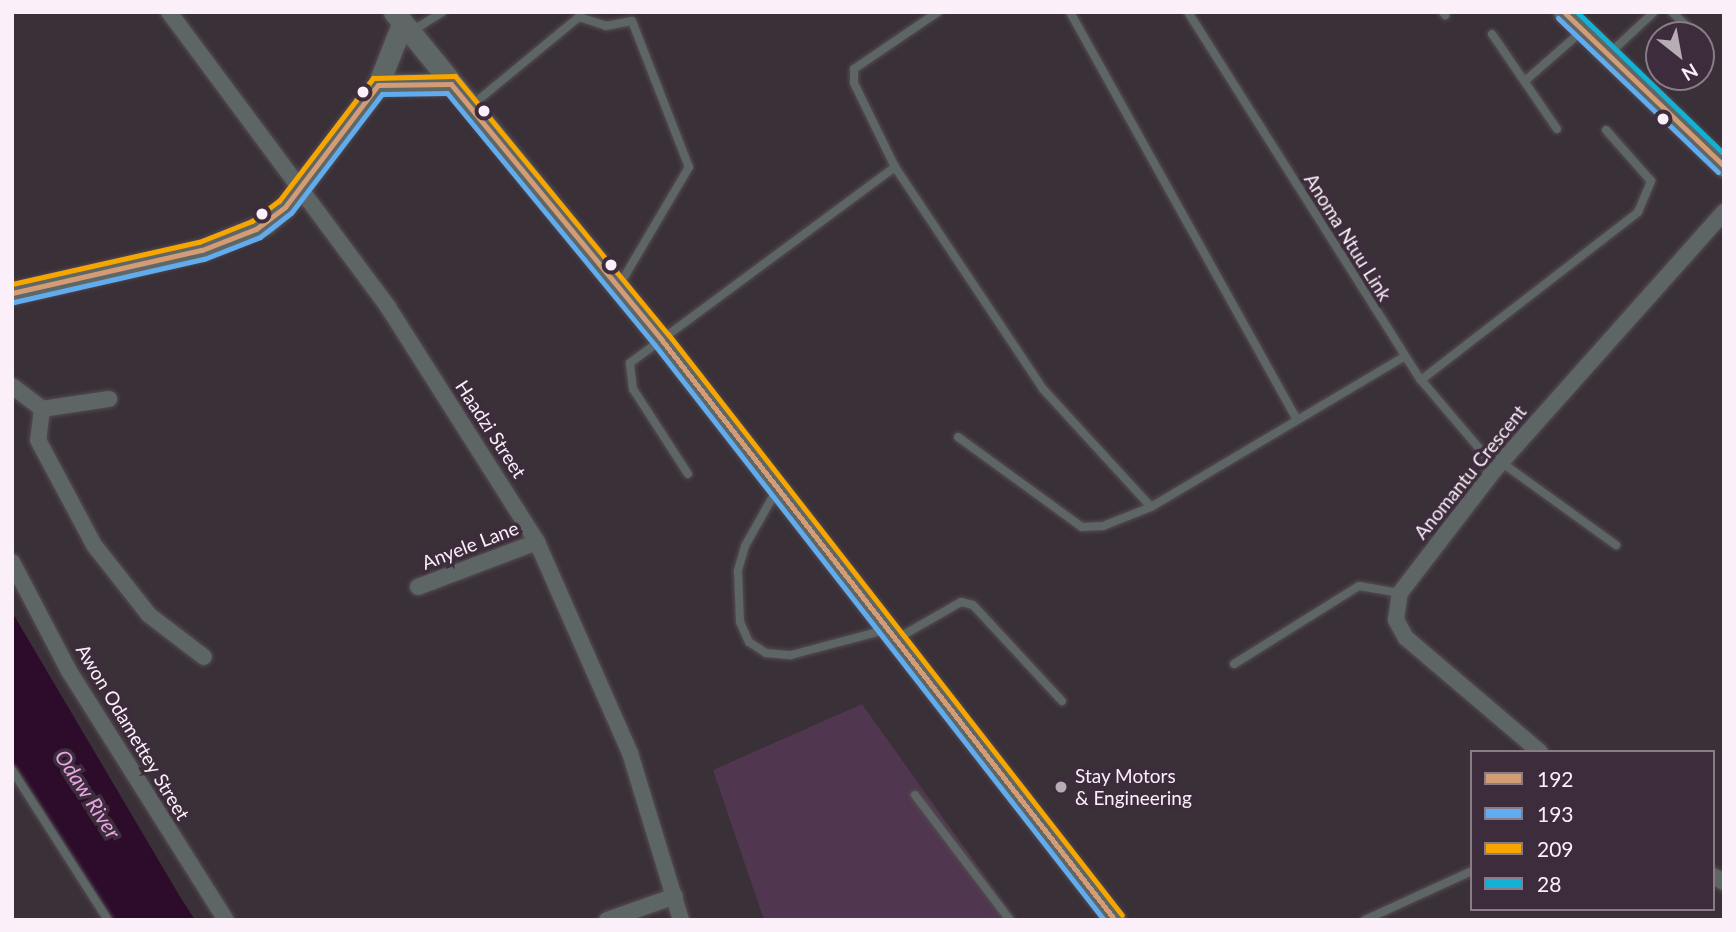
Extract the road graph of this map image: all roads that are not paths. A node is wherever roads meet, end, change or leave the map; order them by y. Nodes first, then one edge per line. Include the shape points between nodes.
1 (169, 12) edge
2 (442, 12) edge
3 (938, 12) edge
4 (1070, 12) edge
5 (1188, 12) edge
6 (1563, 12) edge
7 (1654, 12) edge
8 (581, 15) edge
9 (631, 17) edge
10 (402, 23) edge
11 (1582, 31) junction
12 (1492, 34) dead end
13 (1607, 56) junction
14 (1526, 80) junction
15 (451, 84) junction
16 (378, 85) junction
17 (470, 107) junction
18 (1558, 129) dead end
19 (1606, 130) dead end
20 (1724, 166) edge
21 (895, 167) junction
22 (300, 186) junction
23 (1724, 212) edge
24 (618, 287) junction
25 (12, 293) edge
26 (661, 339) junction
27 (1405, 356) junction
28 (1421, 380) junction
29 (12, 386) edge
30 (109, 399) dead end
31 (42, 409) junction
32 (1295, 417) junction
33 (958, 437) dead end
34 (1498, 465) junction
35 (688, 474) dead end
36 (778, 489) junction
37 (1151, 507) junction
38 (537, 542) junction
39 (1616, 545) dead end
40 (12, 562) edge
41 (418, 587) dead end
42 (1400, 593) junction
43 (892, 634) junction
44 (204, 657) dead end
45 (1234, 664) dead end
46 (1062, 701) dead end
47 (1538, 750) edge
48 (12, 770) edge
49 (915, 795) dead end
50 (1470, 873) edge
51 (675, 896) junction
52 (1111, 918) edge
53 (108, 920) edge
54 (226, 920) edge
55 (607, 920) edge
56 (681, 920) edge
57 (1010, 920) edge
58 (1365, 920) edge

1 - 22 street, Haadzi Street
2 - 10 lane
3 - 21 lane via 854,69 854,83
4 - 32 lane
5 - 27 lane, Anoma Ntuu Link
6 - 11 street
7 - 13 lane
8 - 9 lane via 606,26
8 - 17 lane
9 - 24 lane via 689,167
10 - 15 street
10 - 16 street
11 - 13 street
11 - 14 lane
12 - 14 lane
13 - 20 street
14 - 18 lane
15 - 16 street
15 - 17 street
16 - 22 street
17 - 24 street
19 - 28 lane via 1651,181 1638,212
21 - 26 lane
21 - 37 lane via 1043,389
22 - 25 street via 275,217 231,240
22 - 38 street, Haadzi Street via 388,307
23 - 34 street, Anomantu Crescent
24 - 26 street
26 - 35 lane via 630,363 629,377
26 - 36 street
27 - 28 lane, Anoma Ntuu Link
27 - 32 lane
28 - 34 lane, Anoma Ntuu Link
29 - 31 street
30 - 31 street
31 - 44 street via 38,440 94,545 149,615
32 - 37 lane
33 - 37 lane via 1082,527
34 - 39 lane, Anoma Ntuu Link
34 - 42 street, Anomantu Crescent
36 - 43 street
36 - 43 lane via 745,546 738,571 740,622 749,642 766,653 791,654
38 - 41 street, Anyele Lane
38 - 51 street, Haadzi Street via 629,753
40 - 54 street, Awon Odamettey Street via 69,671
42 - 45 lane via 1359,586
42 - 47 street via 1396,620 1406,638
43 - 46 lane via 961,602 973,605
43 - 52 street
48 - 53 lane
49 - 57 lane
50 - 58 lane
51 - 55 street
51 - 56 street, Haadzi Street

